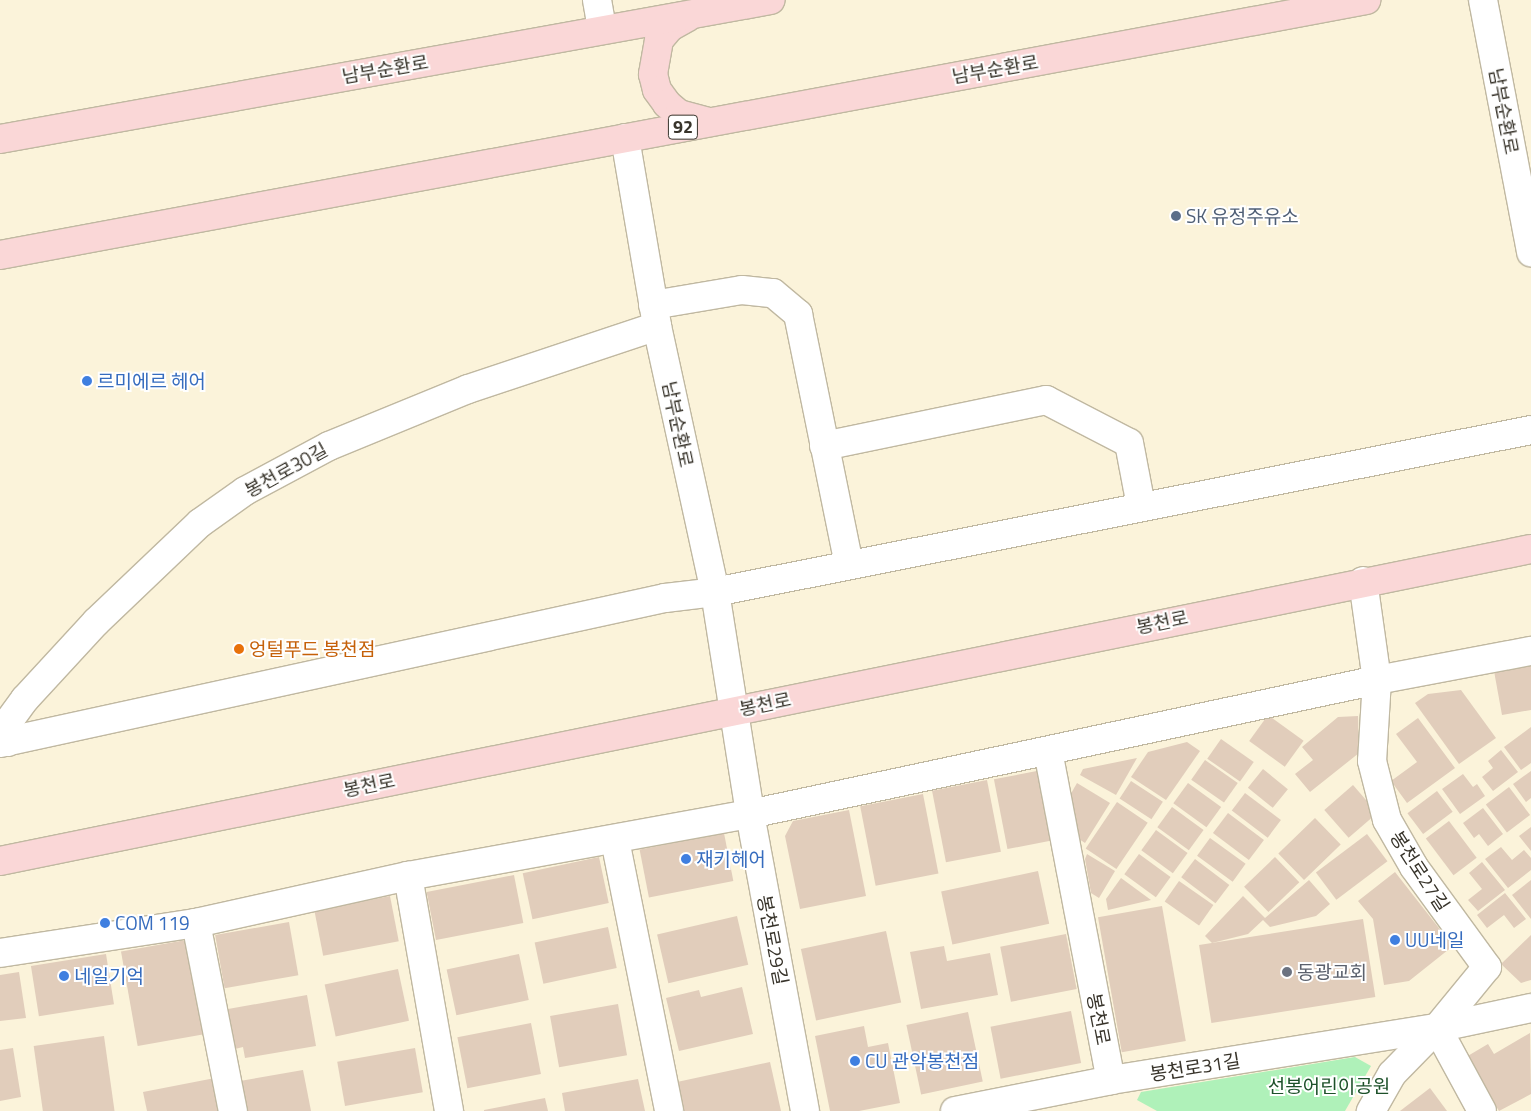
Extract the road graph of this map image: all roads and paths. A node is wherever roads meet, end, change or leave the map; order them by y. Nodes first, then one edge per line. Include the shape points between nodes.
1 (597, 0) edge
2 (770, 0) edge
3 (1366, 0) edge
4 (1483, 0) edge
5 (701, 13) junction
6 (602, 29) junction
7 (712, 121) junction
8 (624, 138) junction
9 (0, 139) edge
10 (1531, 252) edge
11 (0, 255) edge
12 (655, 315) junction
13 (1531, 430) edge
14 (824, 446) junction
15 (1141, 506) junction
16 (1531, 549) edge
17 (849, 565) junction
18 (1363, 581) junction
19 (715, 592) junction
20 (1531, 651) edge
21 (1377, 680) junction
22 (734, 710) junction
23 (4, 742) edge
24 (1048, 751) junction
25 (750, 814) junction
26 (615, 840) junction
27 (0, 861) edge
28 (408, 876) junction
29 (196, 923) junction
30 (0, 953) edge
31 (1531, 1008) edge
32 (1437, 1028) junction
33 (1111, 1080) junction
34 (234, 1111) edge
35 (449, 1111) edge
36 (669, 1111) edge
37 (805, 1111) edge
38 (955, 1111) edge
39 (1372, 1111) edge
40 (1482, 1111) edge

1 - 6 street
2 - 5 main road, 남부순환로
3 - 7 main road, 남부순환로 / 92
4 - 10 street, 남부순환로
5 - 6 main road, 남부순환로
5 - 7 main road via 684,18 659,40 653,74 657,90 679,114 695,120
6 - 9 main road, 남부순환로
7 - 8 main road, 남부순환로 / 92
8 - 11 main road, 남부순환로 / 92
8 - 12 street, 남부순환로
12 - 14 street, 봉천로30길 via 742,290 773,293 798,314
12 - 19 street, 남부순환로
12 - 23 street, 봉천로30길 via 329,446 245,490 200,523 96,622 11,718 6,725
13 - 15 street
14 - 15 street via 1046,400 1129,443
14 - 17 street, 봉천로30길
15 - 17 street
16 - 18 main road, 봉천로
17 - 19 street
18 - 21 street, 봉천로27길
18 - 22 main road, 봉천로
19 - 22 street, 남부순환로
19 - 23 street via 665,598
20 - 21 street
21 - 24 street
21 - 32 street, 봉천로27길 via 1372,761 1387,820 1414,867 1487,966
22 - 25 street, 봉천로29길
22 - 27 main road, 봉천로
24 - 25 street
24 - 33 street, 봉천로
25 - 26 street
25 - 37 street, 봉천로29길
26 - 28 street
26 - 36 street
28 - 29 street
28 - 35 street
29 - 30 street
29 - 34 street
31 - 32 street, 봉천로31길
32 - 33 street, 봉천로31길
32 - 39 street, 봉천로27길 via 1392,1074
32 - 40 street
33 - 38 street, 봉천로31길

